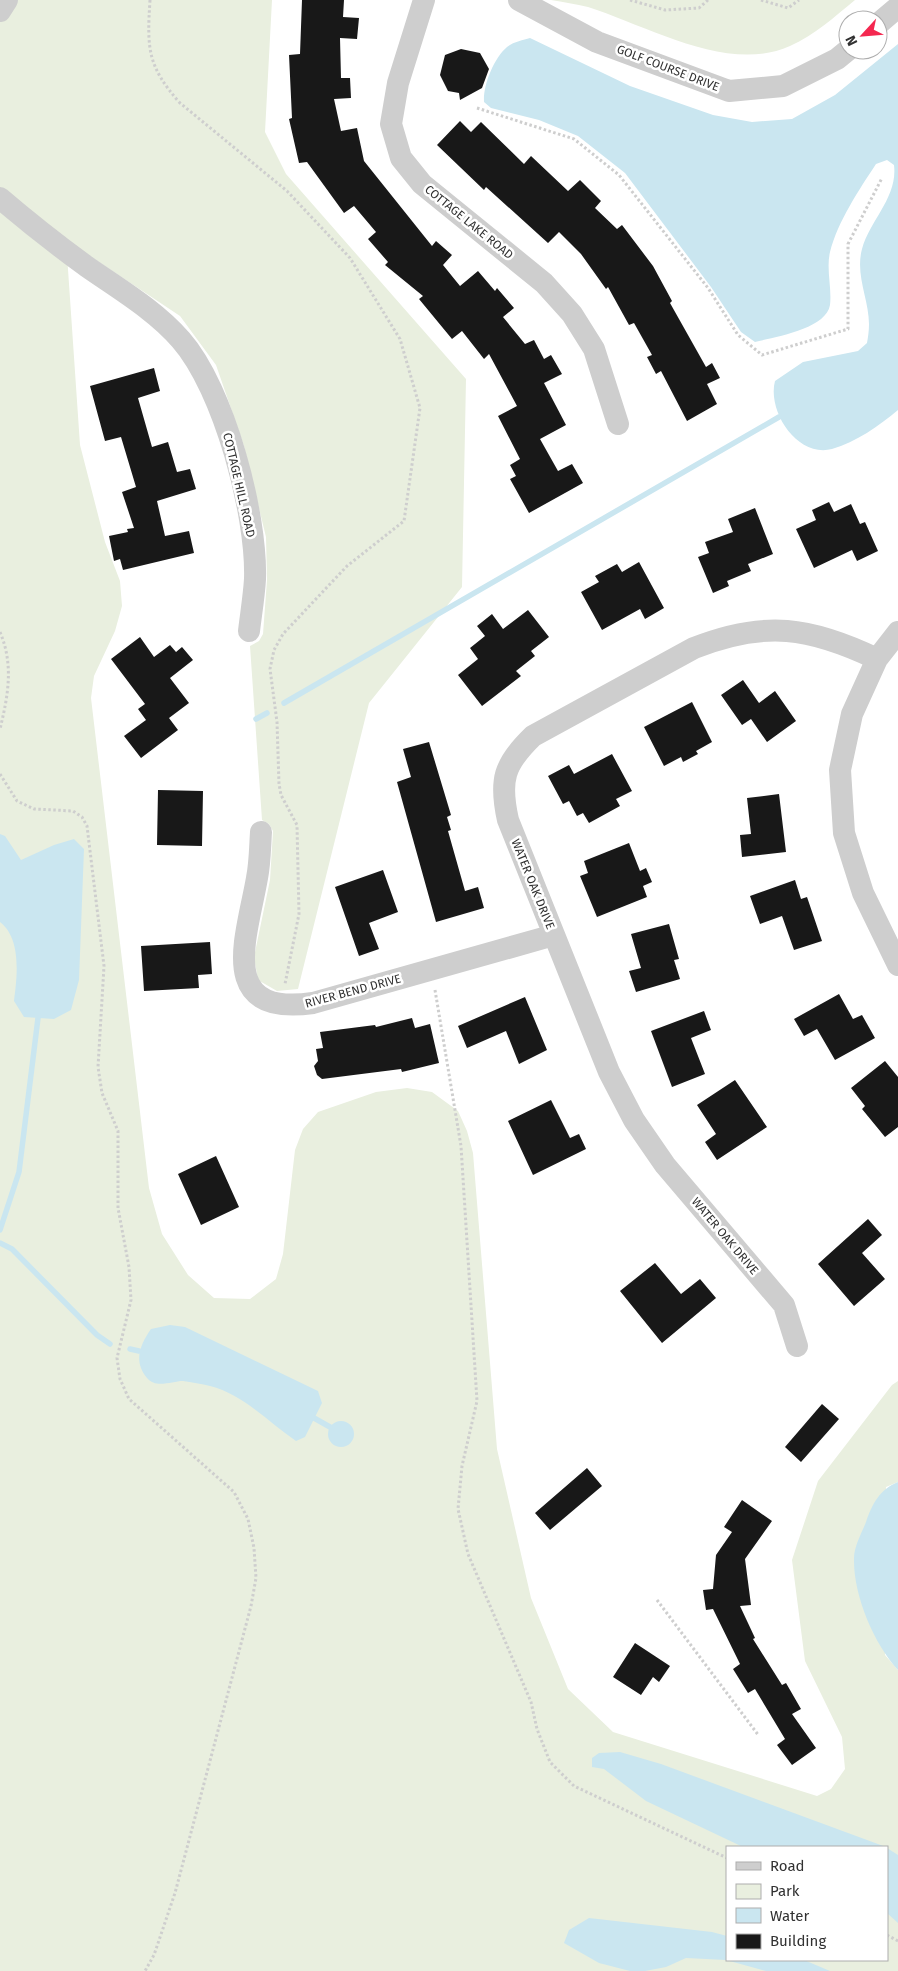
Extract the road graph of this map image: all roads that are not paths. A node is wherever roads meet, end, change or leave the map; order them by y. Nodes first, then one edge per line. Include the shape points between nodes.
1 (7, 0) edge
2 (424, 0) edge
3 (519, 0) edge
4 (898, 7) edge
5 (0, 10) edge
6 (888, 16) edge
7 (838, 58) edge
8 (0, 198) edge
9 (618, 424) dead end
10 (249, 631) dead end
11 (898, 632) edge
12 (877, 659) junction
13 (261, 832) dead end
14 (554, 935) junction
15 (898, 965) edge
16 (796, 1346) dead end

1 - 5 street
2 - 9 street, COTTAGE LAKE ROAD via 398,83 391,124 401,158 422,184 544,283 572,314 594,350
3 - 7 street, GOLF COURSE DRIVE via 597,42 729,91 783,86
4 - 6 street
8 - 10 street, COTTAGE HILL ROAD via 45,237 144,306 181,340 206,375 236,461 253,542 255,578
11 - 12 street
12 - 14 street, WATER OAK DRIVE via 840,642 806,632 779,630 739,634 694,648 533,736 516,753 504,774 502,796 508,820
12 - 15 street via 852,714 840,770 844,833 863,893
13 - 14 street, RIVER BEND DRIVE via 258,875 243,954 243,972 250,987 261,997 291,1006 313,1003
14 - 16 street, WATER OAK DRIVE via 609,1072 634,1120 665,1164 784,1305

